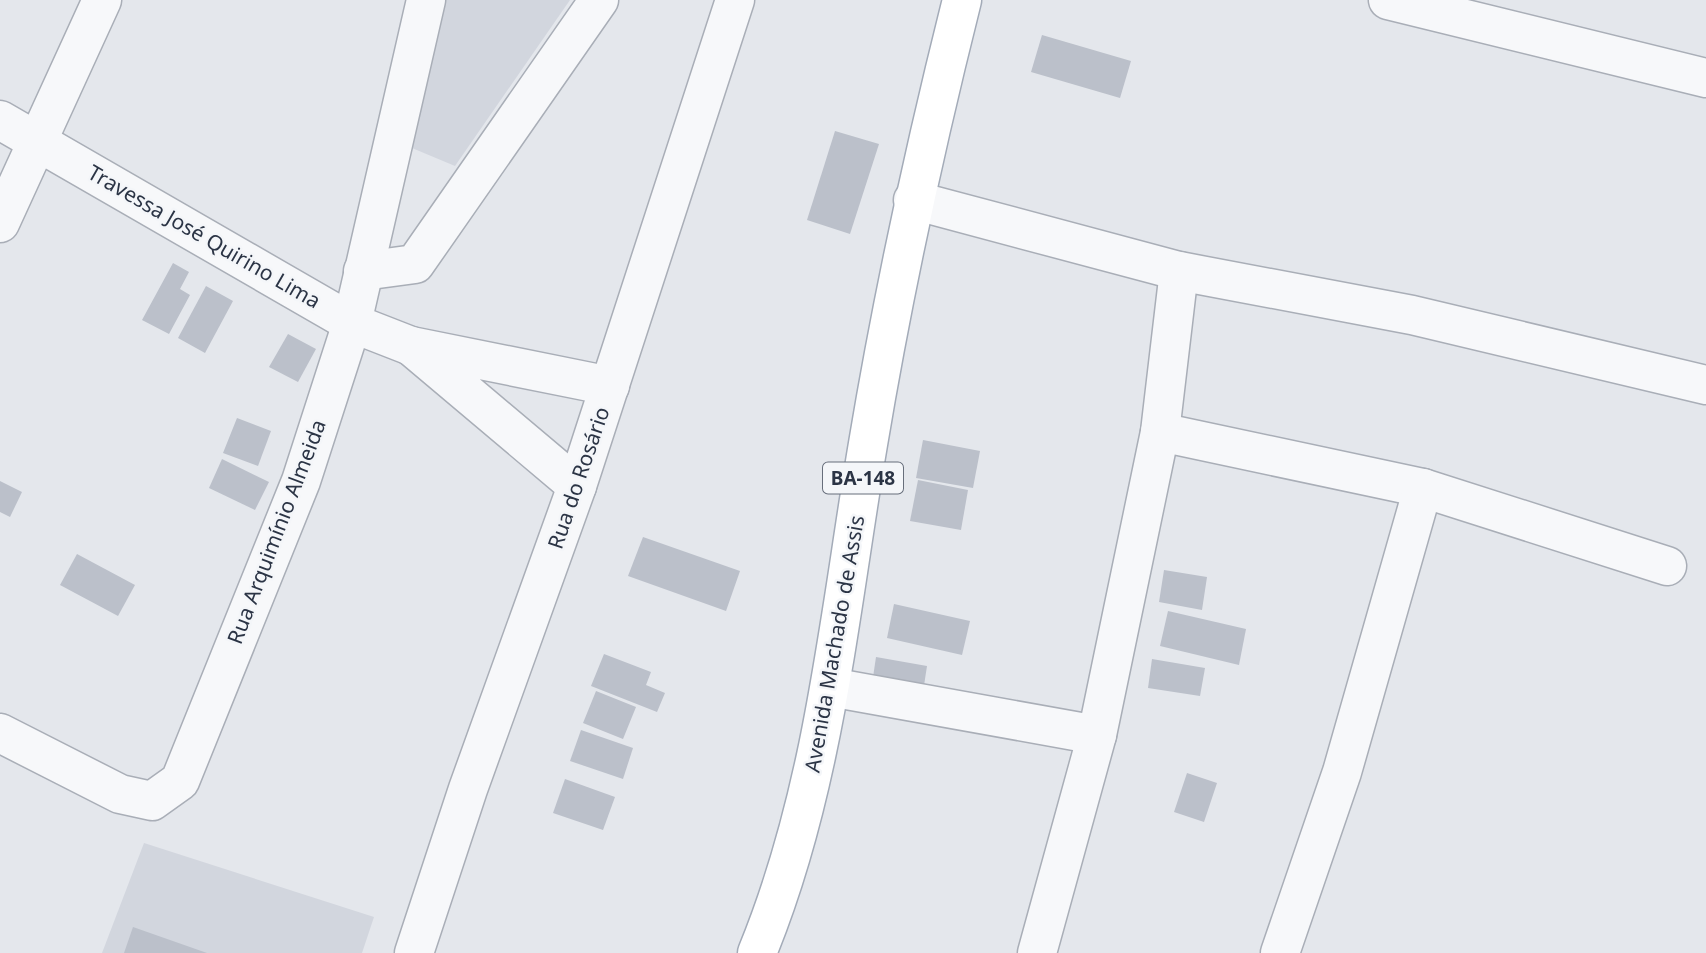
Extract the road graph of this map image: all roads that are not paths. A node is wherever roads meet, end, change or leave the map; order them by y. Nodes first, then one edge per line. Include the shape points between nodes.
1 (102, 0) edge
2 (426, 0) edge
3 (599, 0) edge
4 (735, 0) edge
5 (962, 0) edge
6 (1388, 0) edge
7 (1706, 78) edge
8 (0, 120) edge
9 (38, 142) junction
10 (913, 200) junction
11 (0, 223) edge
12 (363, 271) junction
13 (1180, 271) junction
14 (352, 323) junction
15 (411, 346) junction
16 (1706, 385) edge
17 (610, 386) junction
18 (1160, 432) junction
19 (577, 486) junction
20 (1423, 488) junction
21 (1667, 566) dead end
22 (831, 687) junction
23 (0, 733) edge
24 (1097, 735) junction
25 (414, 953) edge
26 (757, 953) edge
27 (1037, 953) edge
28 (1280, 953) edge

1 - 9 street
2 - 12 street, Rua Arquimínio Almeida
3 - 12 street via 415,264
4 - 17 street, Rua do Rosário
5 - 10 main road, Avenida Machado de Assis / BA-148
6 - 7 street
8 - 9 street, Travessa José Quirino Lima
9 - 11 street
9 - 14 street, Travessa José Quirino Lima
10 - 13 street
10 - 22 main road, Avenida Machado de Assis / BA-148 via 868,443
12 - 14 street, Rua Arquimínio Almeida
13 - 16 street via 1412,315
13 - 18 street
14 - 15 street, Travessa José Quirino Lima
14 - 23 street, Rua Arquimínio Almeida via 301,481 180,781 152,801 120,794
15 - 17 street
15 - 19 street
17 - 19 street, Rua do Rosário
18 - 20 street
18 - 24 street
19 - 25 street, Rua do Rosário
20 - 21 street
20 - 28 street via 1342,772
22 - 24 street
22 - 26 main road, Avenida Machado de Assis / BA-148 via 804,817
24 - 27 street

